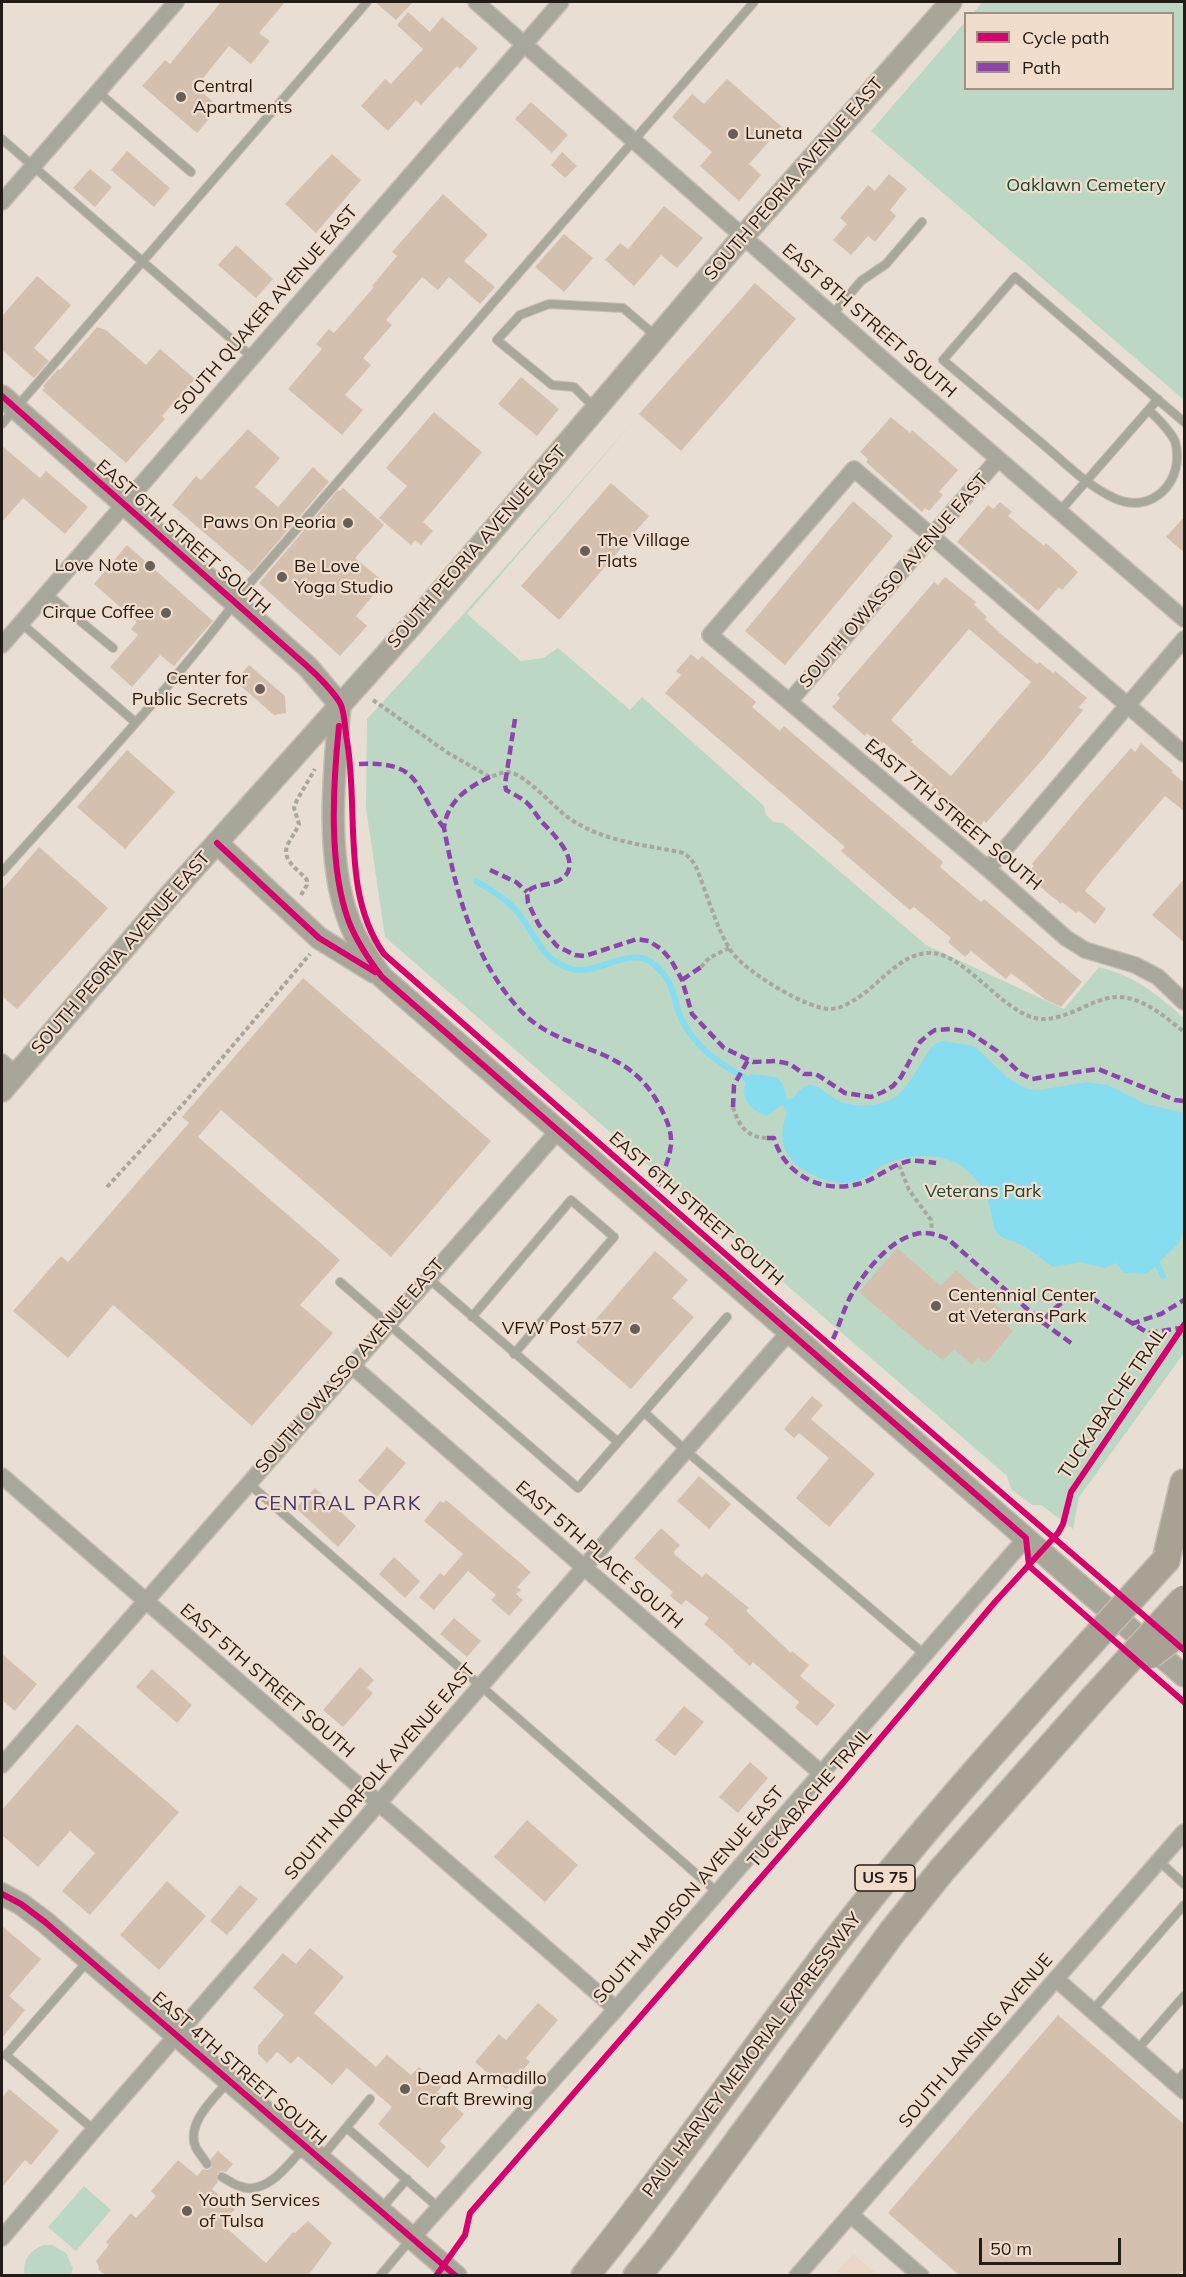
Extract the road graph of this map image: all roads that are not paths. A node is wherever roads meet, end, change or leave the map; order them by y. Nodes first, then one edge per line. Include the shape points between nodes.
1 (176, 2) edge
2 (367, 2) edge
3 (476, 2) edge
4 (561, 2) edge
5 (754, 2) edge
6 (951, 2) edge
7 (524, 44) junction
8 (98, 92) junction
9 (2, 139) edge
10 (633, 140) junction
11 (33, 166) junction
12 (191, 172) dead end
13 (2, 202) edge
14 (922, 222) dead end
15 (743, 236) junction
16 (143, 261) junction
17 (832, 315) junction
18 (657, 337) junction
19 (252, 357) junction
20 (1158, 399) junction
21 (8, 402) edge
22 (596, 409) junction
23 (1149, 410) junction
24 (1185, 422) edge
25 (2, 424) edge
26 (998, 459) junction
27 (1086, 480) junction
28 (123, 504) junction
29 (1060, 511) junction
30 (932, 536) junction
31 (46, 593) junction
32 (235, 602) junction
33 (1185, 619) edge
34 (21, 622) junction
35 (1185, 639) edge
36 (2, 645) edge
37 (112, 648) dead end
38 (789, 702) junction
39 (340, 705) junction
40 (1128, 705) junction
41 (135, 722) junction
42 (1185, 754) edge
43 (217, 843) junction
44 (988, 869) junction
45 (2, 872) edge
46 (382, 977) junction
47 (1185, 1002) edge
48 (9, 1069) edge
49 (2, 1091) edge
50 (558, 1131) junction
51 (428, 1278) junction
52 (339, 1282) dead end
53 (472, 1317) junction
54 (728, 1317) dead end
55 (388, 1324) junction
56 (789, 1332) junction
57 (514, 1354) junction
58 (351, 1365) junction
59 (645, 1413) junction
60 (618, 1442) junction
61 (685, 1450) junction
62 (2, 1476) edge
63 (248, 1482) junction
64 (1185, 1483) edge
65 (1026, 1538) junction
66 (1185, 1540) edge
67 (1166, 1560) junction
68 (583, 1568) junction
69 (1185, 1599) edge
70 (145, 1601) junction
71 (1185, 1629) edge
72 (924, 1654) junction
73 (1185, 1676) edge
74 (480, 1685) junction
75 (1094, 1698) junction
76 (2, 1765) edge
77 (821, 1773) junction
78 (378, 1803) junction
79 (1185, 1832) edge
80 (1159, 1861) junction
81 (1185, 1884) edge
82 (2, 1886) edge
83 (717, 1892) junction
84 (2, 1894) edge
85 (1185, 1905) edge
86 (45, 1922) junction
87 (89, 1959) junction
88 (1056, 1979) junction
89 (1185, 1996) edge
90 (616, 2009) junction
91 (1092, 2011) junction
92 (176, 2036) junction
93 (1137, 2050) junction
94 (229, 2081) junction
95 (1182, 2083) edge
96 (370, 2099) dead end
97 (347, 2128) junction
98 (94, 2130) junction
99 (312, 2152) junction
100 (207, 2164) dead end
101 (222, 2177) dead end
102 (406, 2180) junction
103 (439, 2208) junction
104 (380, 2210) junction
105 (851, 2215) junction
106 (2, 2238) edge
107 (412, 2238) junction
108 (380, 2276) edge
109 (456, 2276) edge
110 (585, 2276) edge
111 (637, 2276) edge
112 (797, 2276) edge
113 (921, 2276) edge

1 - 8 street
2 - 16 lane
3 - 7 street, EAST 8TH STREET SOUTH
4 - 7 street, SOUTH QUAKER AVENUE EAST
5 - 10 lane
6 - 15 street, SOUTH PEORIA AVENUE EAST
7 - 10 street, EAST 8TH STREET SOUTH
7 - 19 street, SOUTH QUAKER AVENUE EAST
8 - 11 street
8 - 12 lane
9 - 11 lane
10 - 15 street, EAST 8TH STREET SOUTH
10 - 32 lane
11 - 13 street
11 - 16 lane
14 - 17 lane via 886,264 861,281
15 - 17 street, EAST 8TH STREET SOUTH
15 - 18 street, SOUTH PEORIA AVENUE EAST
16 - 19 lane
16 - 21 lane
17 - 26 street, EAST 8TH STREET SOUTH
18 - 22 street, SOUTH PEORIA AVENUE EAST
18 - 22 lane via 623,308 549,304 520,315 497,340 552,385 574,387
19 - 28 street, SOUTH QUAKER AVENUE EAST
20 - 23 lane
20 - 24 lane
20 - 27 lane via 1015,277 943,360
21 - 25 lane
21 - 28 street, EAST 6TH STREET SOUTH
22 - 39 street, SOUTH PEORIA AVENUE EAST
23 - 27 lane
23 - 27 lane via 1175,441 1179,457 1164,494 1148,502 1124,502
26 - 29 street, EAST 8TH STREET SOUTH
26 - 30 street, SOUTH OWASSO AVENUE EAST
27 - 29 lane
28 - 31 street, SOUTH QUAKER AVENUE EAST
28 - 32 street, EAST 6TH STREET SOUTH
29 - 33 street, EAST 8TH STREET SOUTH
30 - 38 street, SOUTH OWASSO AVENUE EAST
30 - 38 street, EAST 7TH STREET SOUTH via 854,469 710,635
30 - 40 street
31 - 34 street, SOUTH QUAKER AVENUE EAST
31 - 37 lane
32 - 39 street, EAST 6TH STREET SOUTH via 315,673
32 - 41 lane
34 - 36 street, SOUTH QUAKER AVENUE EAST
34 - 41 lane
35 - 40 street
38 - 44 street, EAST 7TH STREET SOUTH
39 - 43 street, SOUTH PEORIA AVENUE EAST
39 - 46 street, EAST 6TH STREET SOUTH via 334,782 337,867 350,922 368,959
40 - 42 street
40 - 44 street
41 - 45 lane
43 - 46 street via 319,938
43 - 48 street, SOUTH PEORIA AVENUE EAST
44 - 47 street, EAST 7TH STREET SOUTH via 1066,938 1084,950 1135,965 1158,977
46 - 50 street, EAST 6TH STREET SOUTH
48 - 49 street, SOUTH PEORIA AVENUE EAST
50 - 51 street, SOUTH OWASSO AVENUE EAST
50 - 56 street, EAST 6TH STREET SOUTH
51 - 53 lane
51 - 55 street, SOUTH OWASSO AVENUE EAST
52 - 55 lane
53 - 57 lane
53 - 57 lane via 571,1200 614,1237
54 - 59 lane
55 - 58 street, SOUTH OWASSO AVENUE EAST
55 - 60 lane via 578,1488
56 - 61 street, SOUTH NORFOLK AVENUE EAST
56 - 65 street, EAST 6TH STREET SOUTH
57 - 60 lane
58 - 63 street, SOUTH OWASSO AVENUE EAST
58 - 68 street, EAST 5TH PLACE SOUTH
59 - 60 lane
59 - 61 lane
61 - 68 street, SOUTH NORFOLK AVENUE EAST
61 - 72 lane
62 - 70 street, EAST 5TH STREET SOUTH
63 - 70 street, SOUTH OWASSO AVENUE EAST
63 - 74 lane
64 - 67 highway
65 - 72 street, SOUTH MADISON AVENUE EAST
65 - 73 street, EAST 6TH STREET SOUTH
66 - 67 highway, PAUL HARVEY MEMORIAL EXPRESSWAY / US 75
67 - 110 highway, PAUL HARVEY MEMORIAL EXPRESSWAY / US 75, bridge via 900,1859
68 - 74 street, SOUTH NORFOLK AVENUE EAST
68 - 77 street, EAST 5TH PLACE SOUTH
69 - 75 highway, PAUL HARVEY MEMORIAL EXPRESSWAY / US 75, bridge
70 - 76 street, SOUTH OWASSO AVENUE EAST
70 - 78 street, EAST 5TH STREET SOUTH
71 - 75 highway, bridge
72 - 77 street, SOUTH MADISON AVENUE EAST
74 - 78 street, SOUTH NORFOLK AVENUE EAST
74 - 83 lane
75 - 111 highway, PAUL HARVEY MEMORIAL EXPRESSWAY / US 75 via 893,1931
77 - 83 street, SOUTH MADISON AVENUE EAST
78 - 90 street, EAST 5TH STREET SOUTH
78 - 92 street, SOUTH NORFOLK AVENUE EAST
79 - 80 street, SOUTH LANSING AVENUE
80 - 81 lane
80 - 88 street, SOUTH LANSING AVENUE
82 - 86 street, EAST 4TH STREET SOUTH
83 - 90 street, SOUTH MADISON AVENUE EAST
84 - 86 street
85 - 91 lane
86 - 87 street, EAST 4TH STREET SOUTH
87 - 92 street, EAST 4TH STREET SOUTH
87 - 98 lane via 6,2055
88 - 91 street
88 - 105 street, SOUTH LANSING AVENUE
89 - 93 lane
90 - 103 street, SOUTH MADISON AVENUE EAST
91 - 93 street
92 - 94 street, EAST 4TH STREET SOUTH
92 - 98 street, SOUTH NORFOLK AVENUE EAST
93 - 95 street
94 - 99 street, EAST 4TH STREET SOUTH
94 - 100 lane via 200,2116 195,2130 195,2147
96 - 97 lane
97 - 99 lane
97 - 102 lane
98 - 106 street, SOUTH NORFOLK AVENUE EAST
99 - 101 lane via 269,2182 252,2188 240,2187
99 - 104 street, EAST 4TH STREET SOUTH
102 - 103 lane
102 - 104 lane
103 - 107 street, SOUTH MADISON AVENUE EAST
104 - 107 street, EAST 4TH STREET SOUTH
105 - 112 street, SOUTH LANSING AVENUE
105 - 113 street
107 - 108 lane, SOUTH MADISON AVENUE EAST
107 - 109 street, EAST 4TH STREET SOUTH

